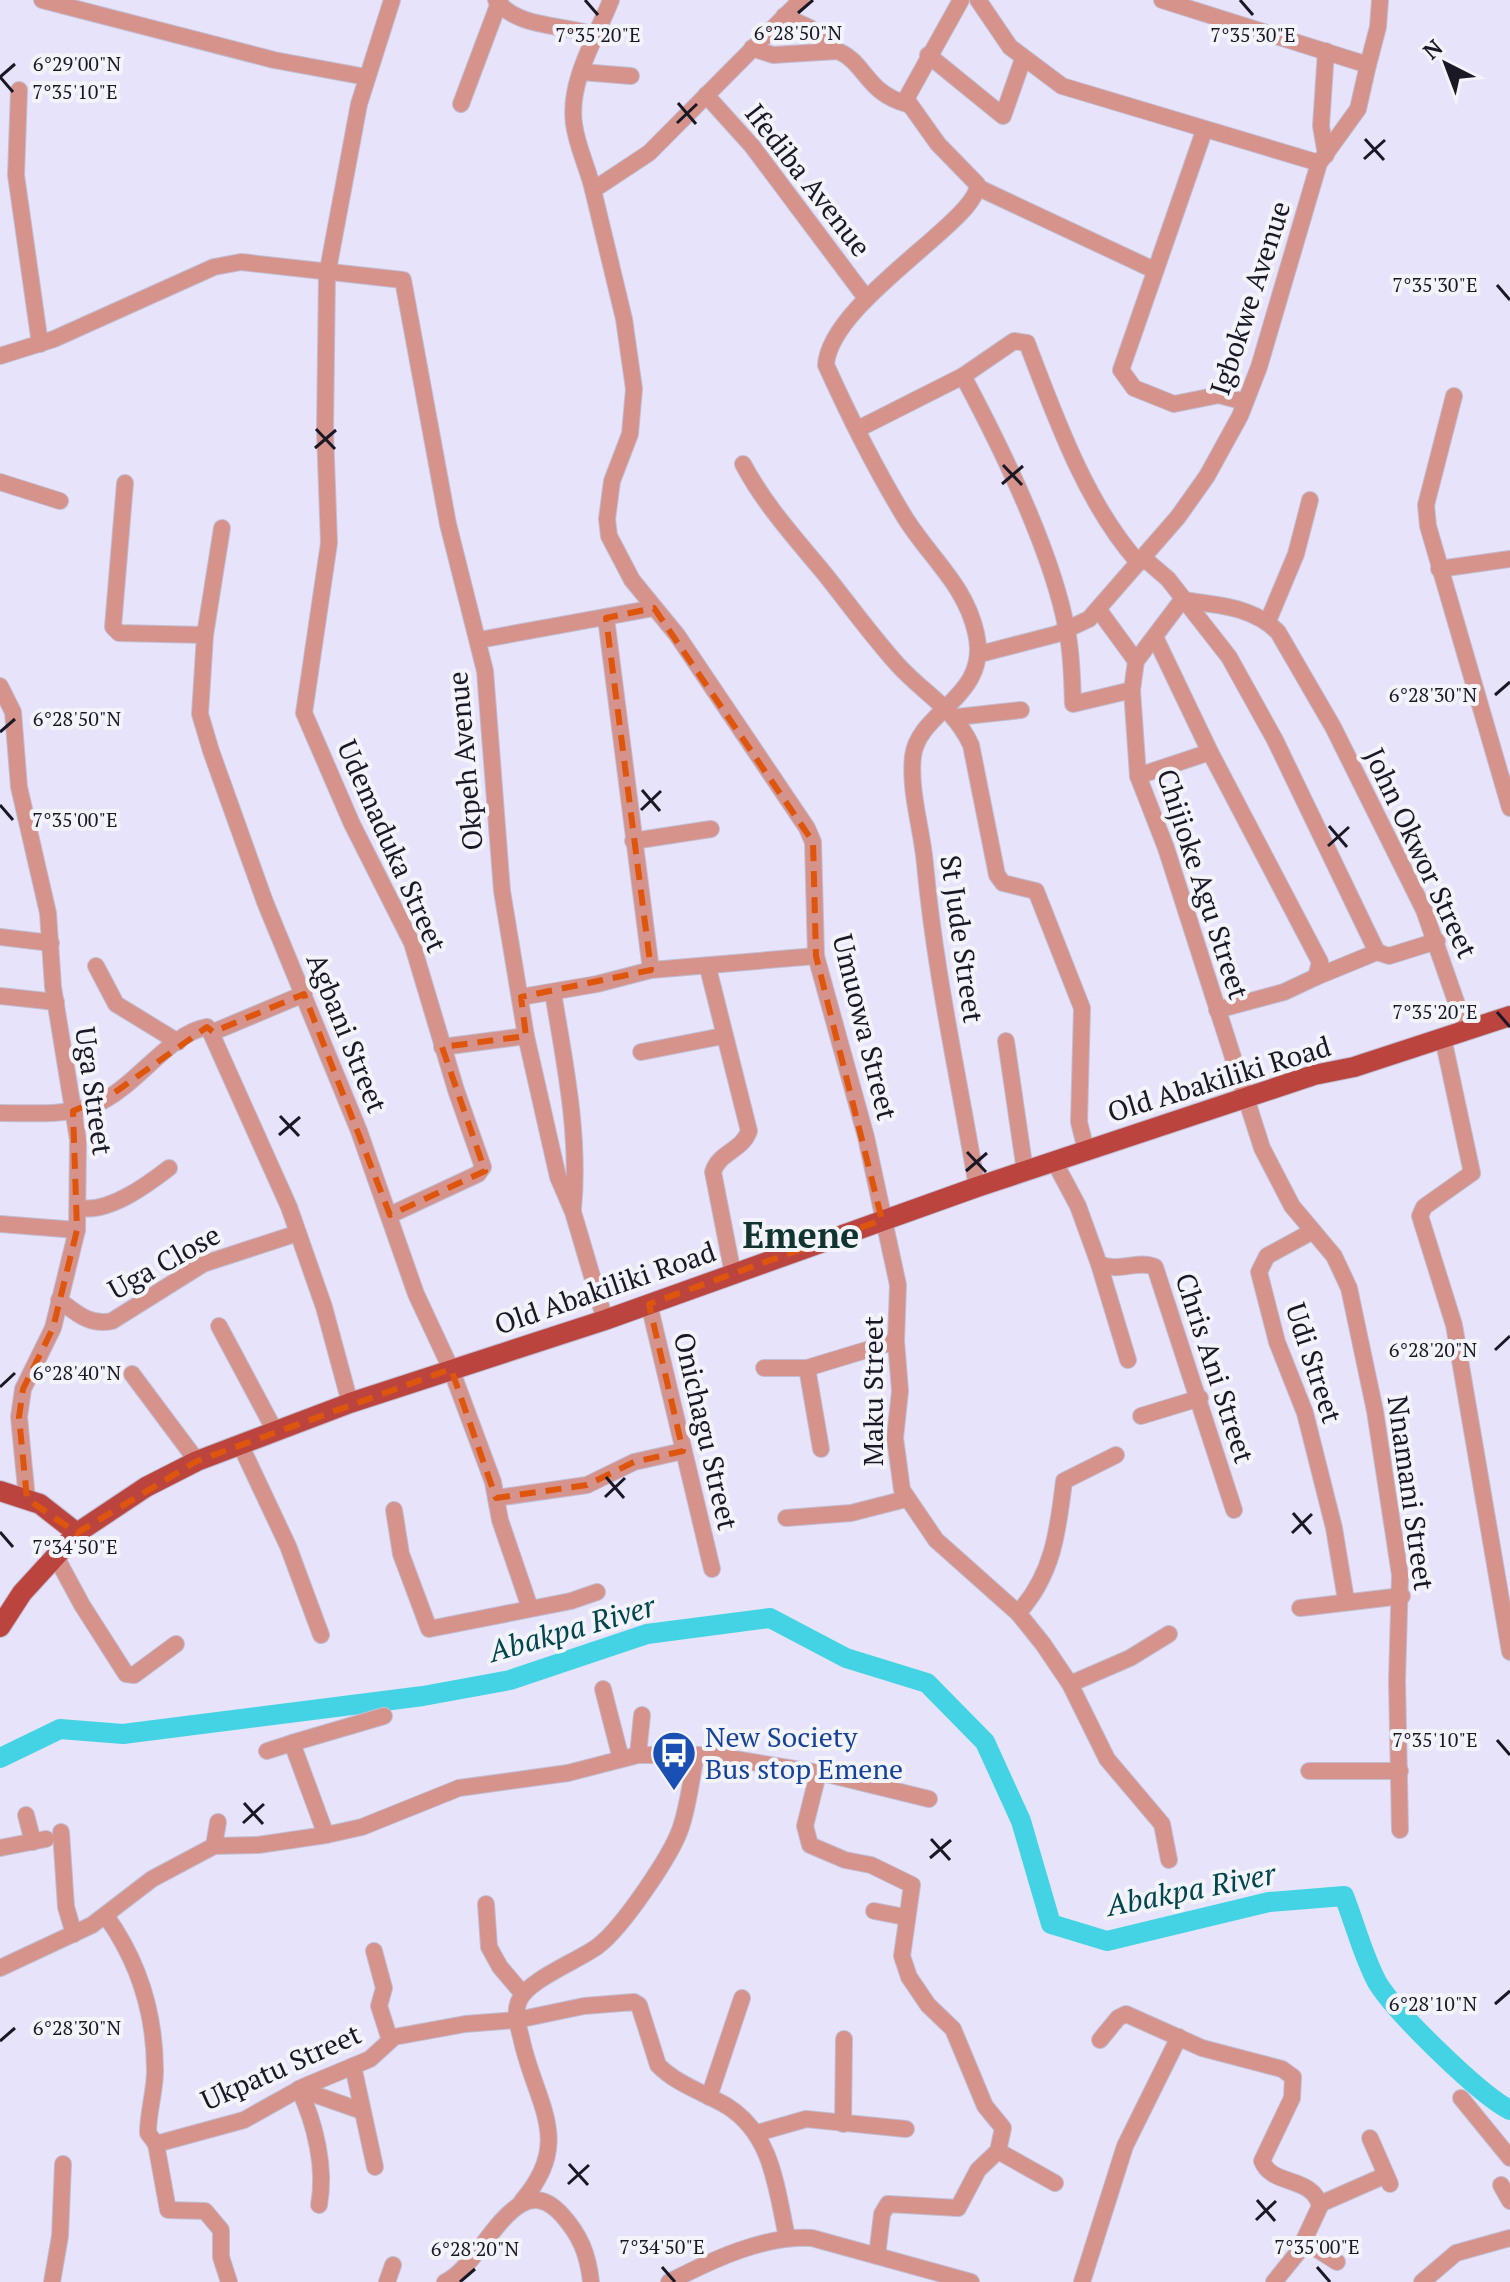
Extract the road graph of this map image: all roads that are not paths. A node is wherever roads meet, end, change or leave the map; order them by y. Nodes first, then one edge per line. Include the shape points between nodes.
1 (42, 0) edge
2 (392, 0) edge
3 (611, 0) edge
4 (801, 0) edge
5 (961, 0) edge
6 (1162, 0) edge
7 (1380, 0) edge
8 (498, 1) edge
9 (984, 3) edge
10 (784, 16) junction
11 (597, 36) junction
12 (752, 48) junction
13 (834, 51) junction
14 (1326, 51) junction
15 (928, 55) junction
16 (1023, 59) junction
17 (1368, 65) junction
18 (581, 72) junction
19 (631, 76) dead end
20 (366, 77) junction
21 (19, 90) dead end
22 (706, 95) junction
23 (461, 104) dead end
24 (907, 104) junction
25 (1204, 131) junction
26 (1322, 159) junction
27 (979, 188) junction
28 (593, 190) junction
29 (1154, 270) junction
30 (327, 275) junction
31 (866, 298) junction
32 (40, 344) junction
33 (0, 356) edge
34 (963, 376) junction
35 (1454, 396) dead end
36 (1245, 402) junction
37 (858, 429) junction
38 (743, 464) dead end
39 (0, 482) edge
40 (125, 483) dead end
41 (1310, 500) dead end
42 (60, 501) dead end
43 (222, 528) dead end
44 (1510, 559) edge
45 (1138, 562) junction
46 (1439, 569) junction
47 (1182, 600) junction
48 (654, 608) junction
49 (1098, 609) junction
50 (606, 618) junction
51 (1268, 621) junction
52 (1067, 631) junction
53 (205, 635) junction
54 (1155, 637) junction
55 (479, 640) junction
56 (980, 654) junction
57 (1136, 661) junction
58 (0, 686) edge
59 (1132, 690) junction
60 (1021, 710) dead end
61 (952, 713) junction
62 (1210, 752) junction
63 (1138, 776) junction
64 (1510, 808) edge
65 (711, 829) dead end
66 (633, 841) junction
67 (0, 937) edge
68 (1437, 941) junction
69 (51, 943) junction
70 (1377, 952) junction
71 (816, 956) junction
72 (96, 966) dead end
73 (708, 968) junction
74 (651, 970) junction
75 (1316, 977) junction
76 (553, 993) junction
77 (304, 994) junction
78 (0, 996) edge
79 (521, 997) junction
80 (56, 1002) junction
81 (1217, 1010) junction
82 (1510, 1016) edge
83 (1466, 1030) junction
84 (211, 1033) junction
85 (526, 1036) junction
86 (723, 1036) junction
87 (1443, 1038) junction
88 (1006, 1041) dead end
89 (178, 1042) junction
90 (442, 1047) junction
91 (641, 1052) dead end
92 (1246, 1099) junction
93 (73, 1111) junction
94 (0, 1113) edge
95 (1086, 1150) junction
96 (1054, 1161) junction
97 (169, 1168) dead end
98 (1025, 1171) junction
99 (977, 1187) junction
100 (80, 1208) junction
101 (573, 1212) junction
102 (390, 1215) junction
103 (882, 1220) junction
104 (0, 1224) edge
105 (77, 1230) junction
106 (1313, 1231) junction
107 (298, 1233) junction
108 (1099, 1264) junction
109 (733, 1274) junction
110 (59, 1300) junction
111 (649, 1304) junction
112 (605, 1320) junction
113 (219, 1326) dead end
114 (896, 1341) junction
115 (1128, 1360) dead end
116 (764, 1368) dead end
117 (807, 1368) junction
118 (451, 1369) junction
119 (132, 1374) dead end
120 (1200, 1398) junction
121 (350, 1403) junction
122 (1141, 1416) dead end
123 (275, 1431) junction
124 (240, 1444) junction
125 (821, 1449) dead end
126 (683, 1451) junction
127 (1116, 1455) dead end
128 (197, 1461) junction
129 (0, 1491) edge
130 (496, 1498) junction
131 (27, 1499) junction
132 (906, 1499) junction
133 (394, 1510) dead end
134 (1234, 1510) dead end
135 (786, 1518) dead end
136 (77, 1533) junction
137 (55, 1555) junction
138 (712, 1569) dead end
139 (1506, 1588) edge
140 (597, 1592) dead end
141 (1402, 1596) junction
142 (1346, 1600) junction
143 (530, 1608) junction
144 (1300, 1608) dead end
145 (1018, 1613) junction
146 (0, 1627) edge
147 (1169, 1634) dead end
148 (321, 1635) dead end
149 (176, 1644) dead end
150 (1510, 1652) edge
151 (1070, 1684) junction
152 (603, 1689) dead end
153 (642, 1715) dead end
154 (384, 1716) dead end
155 (292, 1743) junction
156 (267, 1751) dead end
157 (696, 1755) junction
158 (630, 1757) junction
159 (1309, 1771) dead end
160 (1400, 1771) junction
161 (818, 1774) junction
162 (929, 1799) dead end
163 (26, 1815) dead end
164 (218, 1822) dead end
165 (1400, 1830) dead end
166 (326, 1835) junction
167 (47, 1838) junction
168 (214, 1846) junction
169 (0, 1848) edge
170 (1169, 1860) dead end
171 (486, 1904) dead end
172 (874, 1911) dead end
173 (106, 1916) junction
174 (905, 1917) junction
175 (74, 1934) junction
176 (374, 1951) dead end
177 (0, 1968) edge
178 (523, 1994) junction
179 (742, 1998) dead end
180 (517, 2020) junction
181 (1179, 2037) junction
182 (844, 2039) dead end
183 (390, 2040) junction
184 (1100, 2040) dead end
185 (353, 2066) junction
186 (299, 2089) junction
187 (709, 2097) junction
188 (1461, 2098) dead end
189 (362, 2111) junction
190 (843, 2124) junction
191 (906, 2129) dead end
192 (757, 2133) junction
193 (1370, 2138) dead end
194 (156, 2144) junction
195 (998, 2151) junction
196 (1510, 2158) edge
197 (63, 2164) dead end
198 (375, 2167) dead end
199 (1055, 2183) dead end
200 (1501, 2185) dead end
201 (522, 2201) junction
202 (1510, 2201) edge
203 (1320, 2204) junction
204 (319, 2205) dead end
205 (787, 2237) junction
206 (1510, 2238) edge
207 (1304, 2241) junction
208 (877, 2256) junction
209 (1337, 2262) dead end
210 (393, 2265) dead end
211 (52, 2282) edge
212 (229, 2282) edge
213 (387, 2282) edge
214 (445, 2282) edge
215 (591, 2282) edge
216 (669, 2282) edge
217 (971, 2282) edge
218 (1082, 2282) edge
219 (1274, 2282) edge
220 (1422, 2282) edge

1 - 20 street via 274,60
2 - 20 street, Udemaduka Street
3 - 11 street, Umuowa Street
4 - 10 street
5 - 15 street
6 - 14 street
7 - 17 street
8 - 11 street via 507,12 538,24
8 - 23 street
9 - 16 street
10 - 12 street
10 - 13 street via 810,28
11 - 18 street, Umuowa Street
12 - 13 street via 773,55
12 - 22 street
13 - 24 street via 848,55 889,99
14 - 17 street
14 - 26 street
15 - 16 street via 1003,116
15 - 24 street via 907,92
16 - 25 street via 1062,86
17 - 26 street via 1358,109
18 - 19 street
18 - 28 street, Umuowa Street via 574,122
20 - 30 street, Udemaduka Street
21 - 32 street via 16,175
22 - 28 street via 649,153
22 - 31 street, Ifediba Avenue via 752,146
24 - 27 street
25 - 26 street
25 - 29 street
26 - 36 street, Igbokwe Avenue
27 - 29 street
27 - 31 street via 957,218
28 - 48 street, Umuowa Street via 624,319 634,389 630,434 612,481 608,530 620,560
29 - 36 street via 1121,370 1134,388 1174,404 1219,395
30 - 32 street via 241,262 214,267
30 - 55 street, Okpeh Avenue via 403,280 448,524
30 - 90 street, Udemaduka Street via 329,543 304,713 412,943
31 - 37 street via 831,343 826,365
32 - 33 street
34 - 37 street
34 - 45 street via 1014,341 1027,343 1085,483
34 - 52 street via 1050,568
35 - 46 street via 1426,505
36 - 45 street, Igbokwe Avenue via 1207,476
37 - 56 street via 905,519 963,594
38 - 61 street via 767,503 876,639 909,677
39 - 42 street
40 - 53 street via 113,627 119,633
41 - 51 street via 1296,554
43 - 53 street
44 - 46 street
45 - 47 street via 1147,561 1168,579
45 - 49 street, Igbokwe Avenue
46 - 64 street
47 - 51 street via 1243,609
47 - 54 street
47 - 70 street via 1229,657 1275,740
48 - 50 street
48 - 71 street, Umuowa Street via 807,828 815,862
49 - 52 street, Igbokwe Avenue
49 - 57 street
50 - 55 street
50 - 66 street
51 - 68 street, John Okwor Street via 1319,698
52 - 56 street
52 - 59 street via 1073,704
53 - 77 street, Agbani Street via 200,714 265,902
54 - 57 street
54 - 62 street
55 - 79 street, Okpeh Avenue via 489,702 502,891
56 - 61 street, St Jude Street
57 - 59 street, Chijioke Agu Street
58 - 69 street, Uga Street via 13,712 19,787
59 - 63 street, Chijioke Agu Street
60 - 61 street
61 - 95 street via 971,745 997,875 1003,883 1036,891 1077,987 1083,1039 1079,1122
61 - 99 street, St Jude Street via 919,737 912,772 935,961
62 - 63 street
62 - 75 street via 1314,946 1320,962
63 - 81 street, Chijioke Agu Street
65 - 66 street
66 - 74 street
67 - 69 street
68 - 70 street via 1389,956
68 - 83 street, John Okwor Street
69 - 80 street, Uga Street
70 - 75 street
71 - 73 street
71 - 103 street, Umuowa Street via 866,1137
72 - 89 street via 116,1004
73 - 74 street
73 - 86 street
74 - 76 street
75 - 81 street via 1284,992
76 - 79 street
76 - 101 street via 571,1109
77 - 84 street
77 - 102 street, Agbani Street
78 - 80 street
79 - 85 street
80 - 93 street, Uga Street
81 - 92 street, Chijioke Agu Street
82 - 83 main road, Old Abakiliki Road
83 - 87 main road, Old Abakiliki Road
84 - 89 street via 204,1027
84 - 107 street
85 - 90 street
85 - 101 street via 558,1177
86 - 91 street
86 - 109 street via 749,1131 743,1143 718,1160 713,1172
87 - 92 main road, Old Abakiliki Road
87 - 139 street via 1472,1173 1424,1207 1420,1216 1454,1325 1466,1410
88 - 98 street
89 - 93 street via 121,1089
90 - 102 street, Udemaduka Street via 483,1167
92 - 95 main road, Old Abakiliki Road
92 - 106 street, Nnamani Street via 1278,1181
93 - 94 street
93 - 100 street, Uga Street
95 - 96 main road, Old Abakiliki Road
96 - 98 main road, Old Abakiliki Road
96 - 108 street
97 - 100 street via 108,1203
98 - 99 main road, Old Abakiliki Road
99 - 103 main road, Old Abakiliki Road
100 - 105 street, Uga Street
101 - 112 street
102 - 118 street, Agbani Street via 416,1294
103 - 109 main road, Old Abakiliki Road
103 - 114 street, Maku Street via 898,1285
104 - 105 street
105 - 110 street, Uga Street
106 - 141 street, Nnamani Street via 1334,1256 1349,1288 1375,1411
106 - 142 street, Udi Street via 1267,1256 1259,1272 1277,1342 1305,1413 1337,1539
107 - 110 street, Uga Close via 212,1260 112,1321 88,1320
107 - 121 street
108 - 115 street
108 - 120 street, Chris Ani Street via 1119,1270 1155,1267
109 - 111 main road, Old Abakiliki Road
110 - 131 street, Uga Street via 53,1328 21,1403 19,1441
111 - 112 main road, Old Abakiliki Road
111 - 126 street, Onichagu Street
112 - 118 main road, Old Abakiliki Road
113 - 123 street
114 - 117 street
114 - 132 street, Maku Street via 900,1391 895,1438
116 - 117 street
117 - 125 street
118 - 121 main road, Old Abakiliki Road
118 - 130 street, Agbani Street
119 - 128 street
120 - 122 street
120 - 134 street, Chris Ani Street
121 - 123 main road, Old Abakiliki Road
123 - 124 main road, Old Abakiliki Road
124 - 128 main road, Old Abakiliki Road
124 - 148 street via 288,1546
126 - 130 street via 634,1462 587,1485
126 - 138 street, Onichagu Street
127 - 145 street via 1064,1481 1055,1549
128 - 136 main road, Old Abakiliki Road
129 - 131 main road
130 - 143 street, Agbani Street
131 - 136 main road via 55,1513
132 - 135 street via 835,1515
132 - 145 street, Maku Street via 954,1560
133 - 143 street via 401,1554 429,1629
136 - 137 main road, Old Abakiliki Road
137 - 146 main road, Old Abakiliki Road
137 - 149 street via 126,1674 134,1675
139 - 150 street
140 - 143 street
141 - 142 street
141 - 160 street, Nnamani Street via 1397,1681
142 - 144 street
145 - 151 street, Maku Street
147 - 151 street
151 - 170 street, Maku Street via 1107,1759 1154,1811 1168,1842
152 - 158 street
153 - 158 street
154 - 155 street
155 - 156 street
155 - 166 street
157 - 158 street
157 - 161 street
157 - 178 street via 680,1831 625,1917 601,1944
158 - 166 street via 568,1773 459,1788 362,1827
159 - 160 street
160 - 165 street, Nnamani Street
161 - 162 street
161 - 174 street via 806,1839 815,1849 871,1865 912,1885
163 - 167 street
164 - 168 street
166 - 168 street
167 - 169 street
167 - 175 street
168 - 173 street via 152,1879
171 - 178 street via 489,1947
172 - 174 street
173 - 175 street
173 - 194 street via 143,1986 155,2074 148,2133
174 - 195 street via 902,1956 909,1977 953,2029 985,2106 1003,2128
175 - 177 street
176 - 183 street via 384,1988 379,2006
178 - 180 street
179 - 187 street
180 - 183 street, Ukpatu Street via 465,2024
180 - 187 street, Ukpatu Street via 637,2002 658,2065
180 - 201 street via 551,2146 539,2181
181 - 184 street via 1126,2014
181 - 203 street via 1293,2077 1292,2098 1262,2161 1270,2173 1303,2184
181 - 218 street via 1125,2146
182 - 190 street
183 - 185 street, Ukpatu Street via 370,2059
185 - 186 street, Ukpatu Street
185 - 189 street
186 - 189 street
186 - 194 street, Ukpatu Street via 244,2120
186 - 204 street via 317,2145 323,2183
187 - 192 street
188 - 196 street
189 - 198 street
190 - 191 street
190 - 192 street via 806,2119
192 - 205 street via 767,2151
193 - 203 street via 1388,2179
194 - 212 street via 168,2210 205,2211 217,2224
195 - 199 street
195 - 208 street via 978,2170 958,2208 888,2204
197 - 211 street
200 - 202 street
201 - 214 street via 506,2214 468,2267
201 - 215 street via 545,2202 557,2209 580,2235
203 - 207 street
205 - 208 street via 812,2238
205 - 216 street
206 - 220 street via 1456,2253
207 - 209 street
207 - 219 street
208 - 217 street
210 - 213 street

